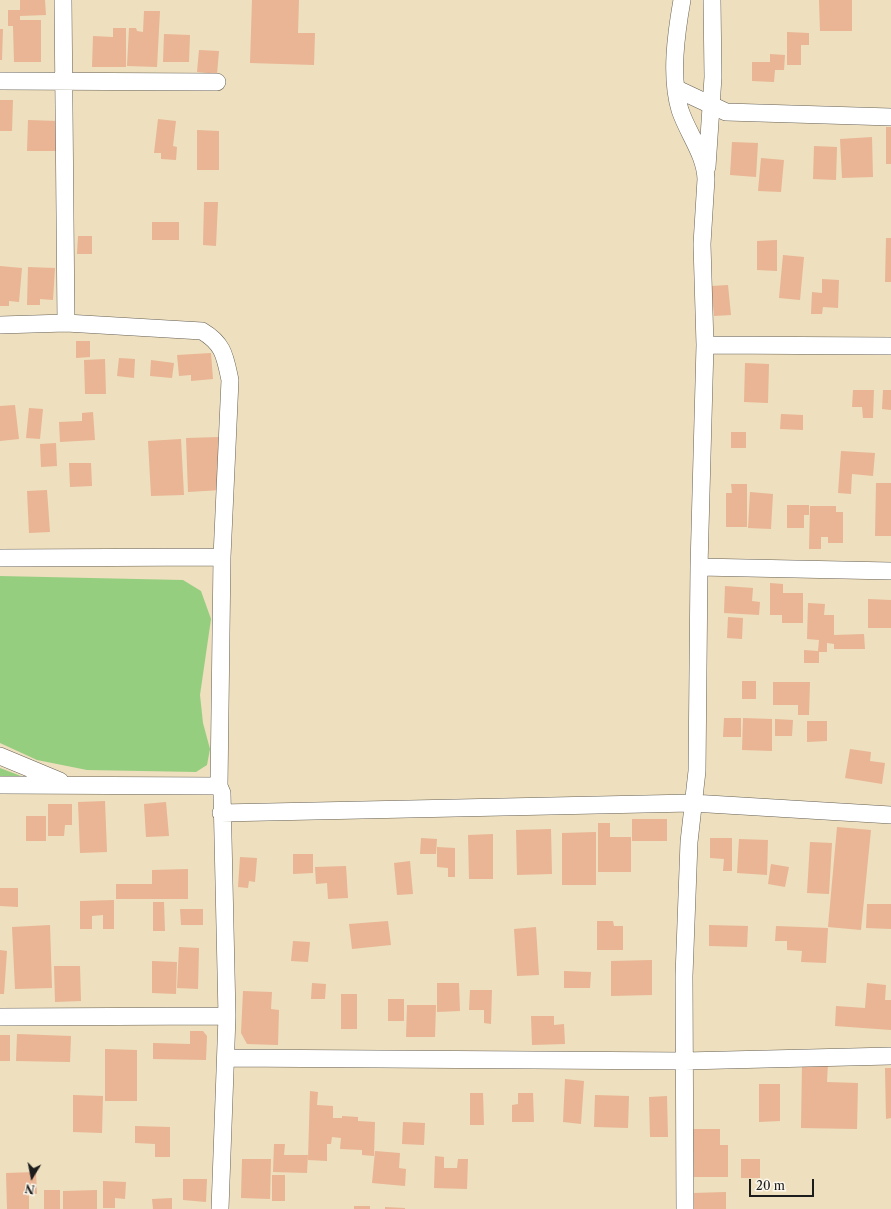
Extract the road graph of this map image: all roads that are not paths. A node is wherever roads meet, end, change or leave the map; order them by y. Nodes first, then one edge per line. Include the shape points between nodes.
1 (63, 0) edge
2 (682, 0) edge
3 (712, 0) edge
4 (0, 81) edge
5 (63, 81) junction
6 (217, 82) dead end
7 (677, 89) junction
8 (712, 106) junction
9 (891, 117) edge
10 (706, 179) junction
11 (66, 323) junction
12 (0, 325) edge
13 (705, 345) junction
14 (891, 346) edge
15 (222, 557) junction
16 (0, 558) edge
17 (699, 567) junction
18 (891, 571) edge
19 (0, 756) edge
20 (66, 784) junction
21 (0, 785) edge
22 (219, 786) junction
23 (692, 803) junction
24 (221, 813) junction
25 (891, 815) edge
26 (227, 1016) junction
27 (0, 1017) edge
28 (891, 1056) edge
29 (227, 1058) junction
30 (685, 1061) junction
31 (220, 1209) edge
32 (685, 1209) edge

1 - 5 street
2 - 7 street via 675,43
3 - 8 street
4 - 5 street
5 - 6 street
5 - 11 street
7 - 8 street
7 - 10 street via 680,110 701,155
8 - 9 street via 738,114
8 - 10 street
10 - 13 street via 702,244
11 - 12 street
11 - 15 street via 202,331 214,338 224,352 230,380
13 - 14 street
13 - 17 street
15 - 16 street
15 - 22 street
17 - 18 street
17 - 23 street via 697,771
19 - 20 street
20 - 21 street
20 - 22 street
22 - 24 street via 222,793
23 - 24 street
23 - 25 street
23 - 30 street via 684,976
24 - 26 street
26 - 27 street
26 - 29 street
28 - 30 street
29 - 30 street
29 - 31 street
30 - 32 street

